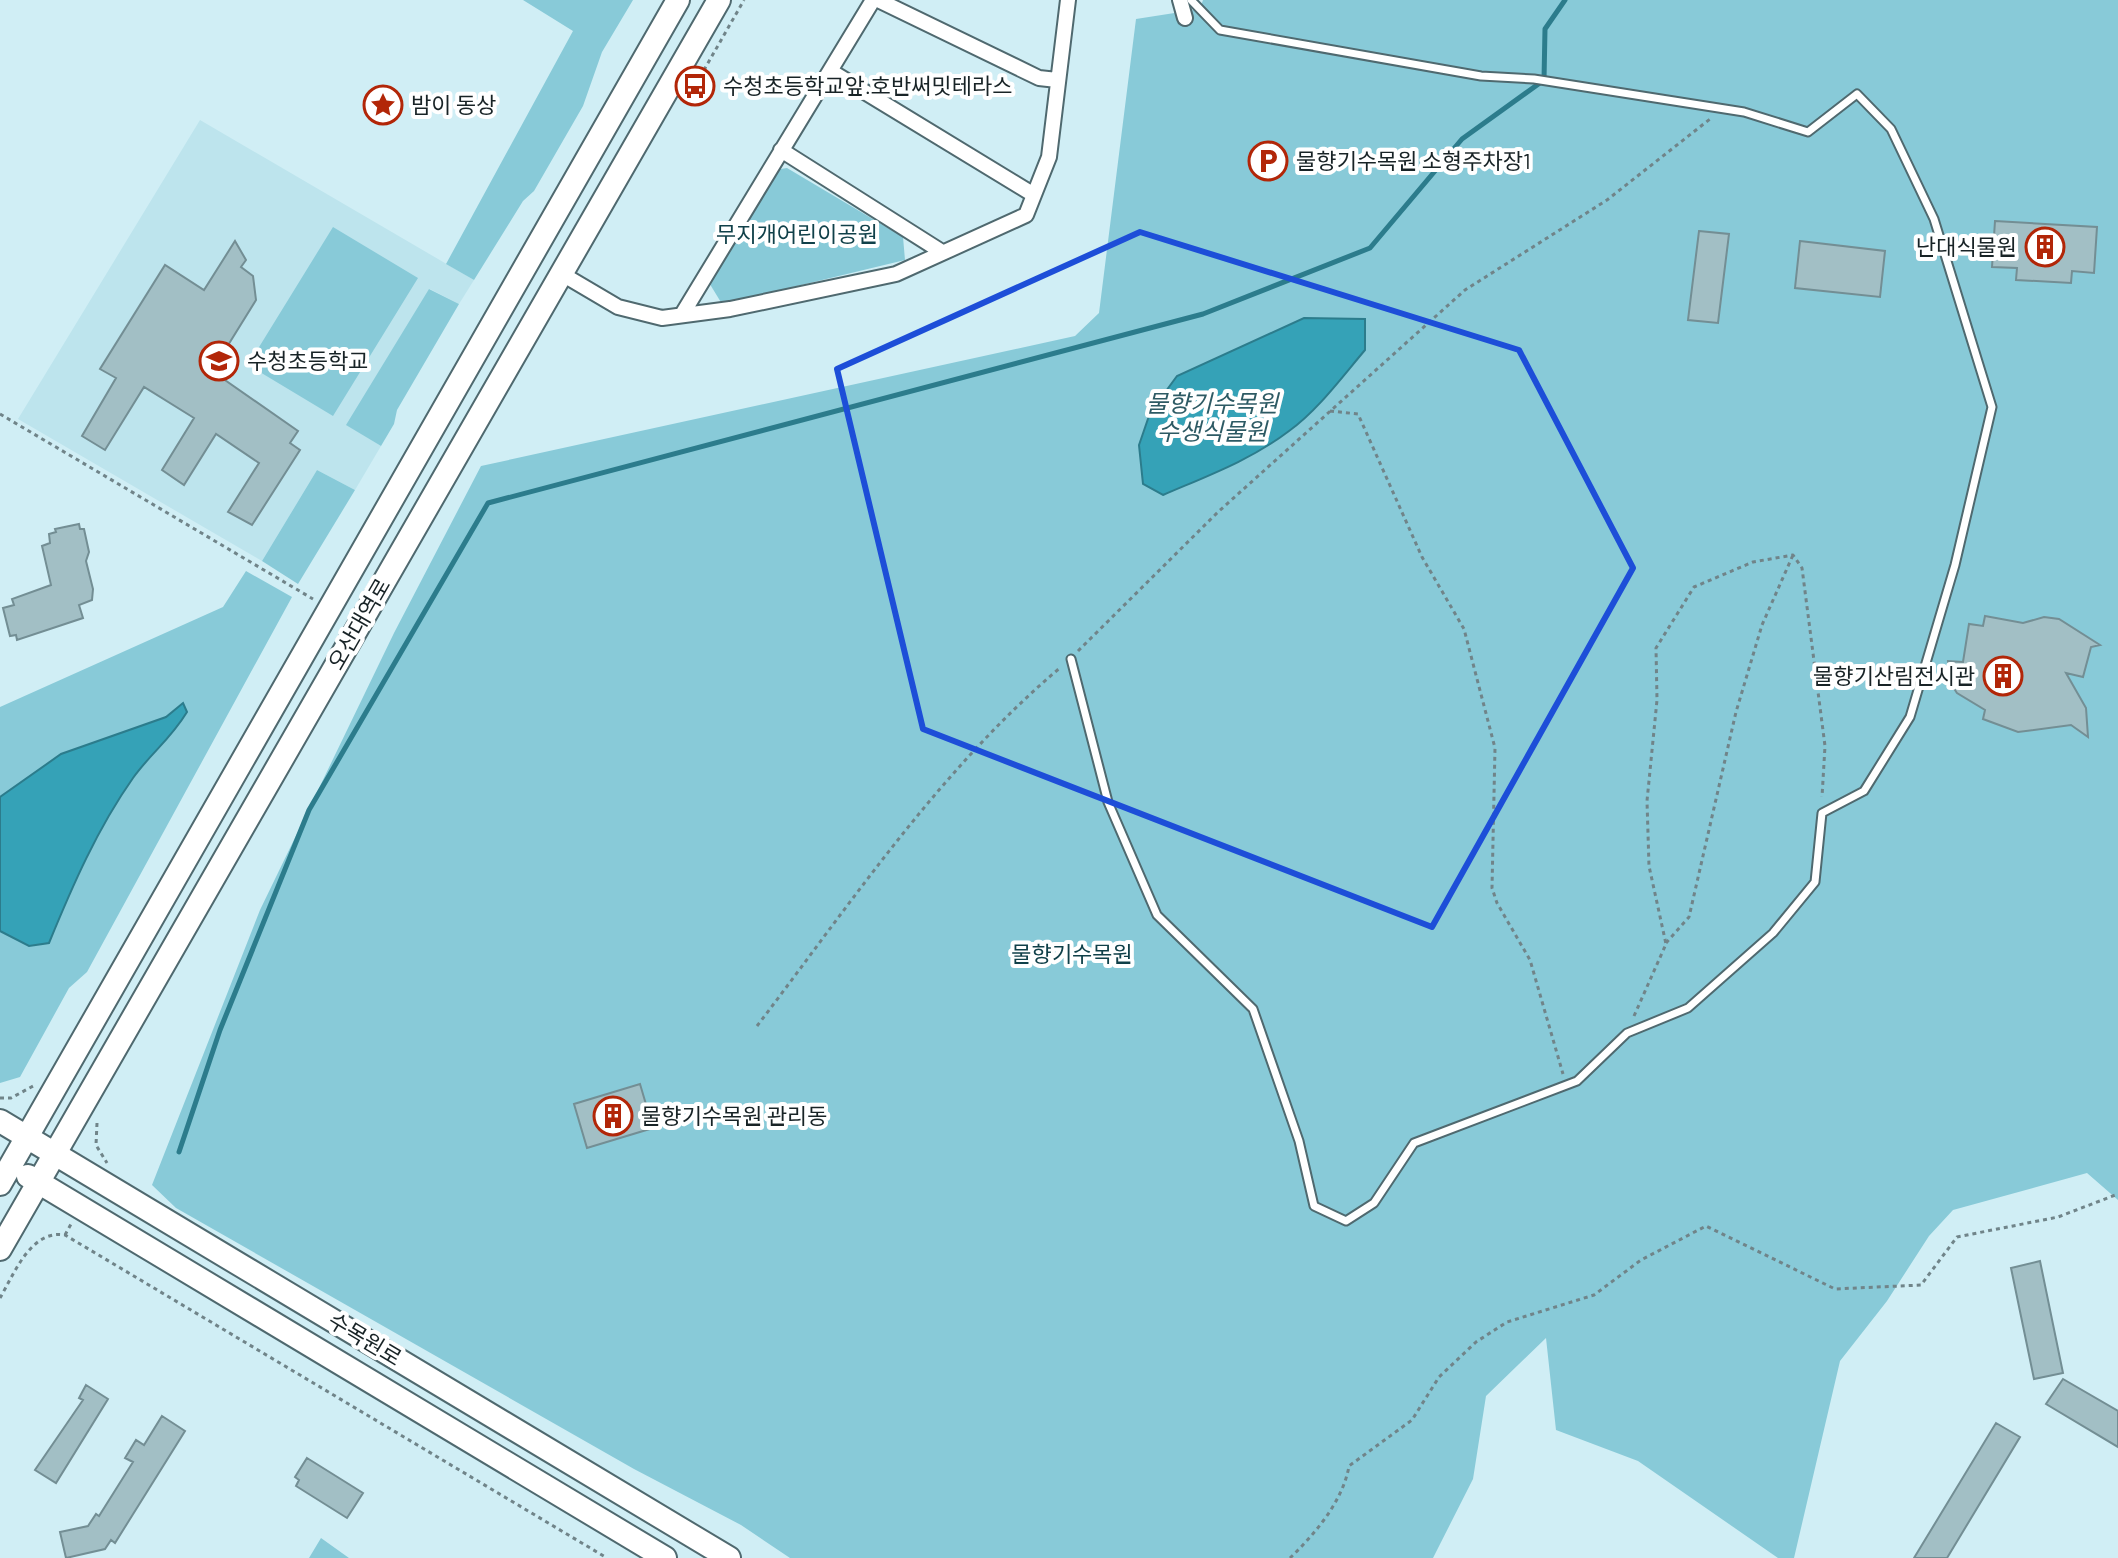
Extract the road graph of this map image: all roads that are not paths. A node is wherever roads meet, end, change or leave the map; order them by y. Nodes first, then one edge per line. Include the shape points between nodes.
1 (678, 0) edge
2 (719, 0) edge
3 (876, 0) edge
4 (1068, 0) edge
5 (1180, 0) edge
6 (1191, 0) edge
7 (1185, 18) dead end
8 (832, 72) junction
9 (1057, 80) junction
10 (781, 150) junction
11 (1034, 195) junction
12 (942, 252) junction
13 (562, 274) junction
14 (683, 313) junction
15 (1071, 659) road end
16 (0, 1121) edge
17 (28, 1137) junction
18 (55, 1154) junction
19 (4, 1170) edge
20 (39, 1183) junction
21 (0, 1249) edge
22 (665, 1558) edge
23 (729, 1558) edge

1 - 17 main road, 오산대역로
2 - 13 main road, 오산대역로
3 - 8 street
3 - 9 street via 1039,78
4 - 9 street
5 - 7 street
6 - 15 lane via 1220,30 1733,111 1808,132 1857,94 1891,129 1934,219 1992,407 1955,565 1910,717 1864,791 1822,813 1815,882 1773,933 1688,1008 1627,1033 1577,1081 1414,1143 1374,1203 1346,1221 1314,1206 1299,1141 1253,1009 1157,915 1108,802
8 - 10 street
8 - 11 street
9 - 11 street via 1049,157
10 - 12 street
10 - 14 street
11 - 12 street via 1026,215
12 - 14 street via 896,274 730,309
13 - 14 street via 635,313 662,318
13 - 18 main road, 오산대역로
16 - 17 main road, 수목원로
17 - 18 main road, 수목원로
17 - 19 main road, 오산대역로
18 - 20 main road, 오산대역로
18 - 23 main road, 수목원로
19 - 20 main road, 수목원로
20 - 21 main road, 오산대역로
20 - 22 main road, 수목원로

